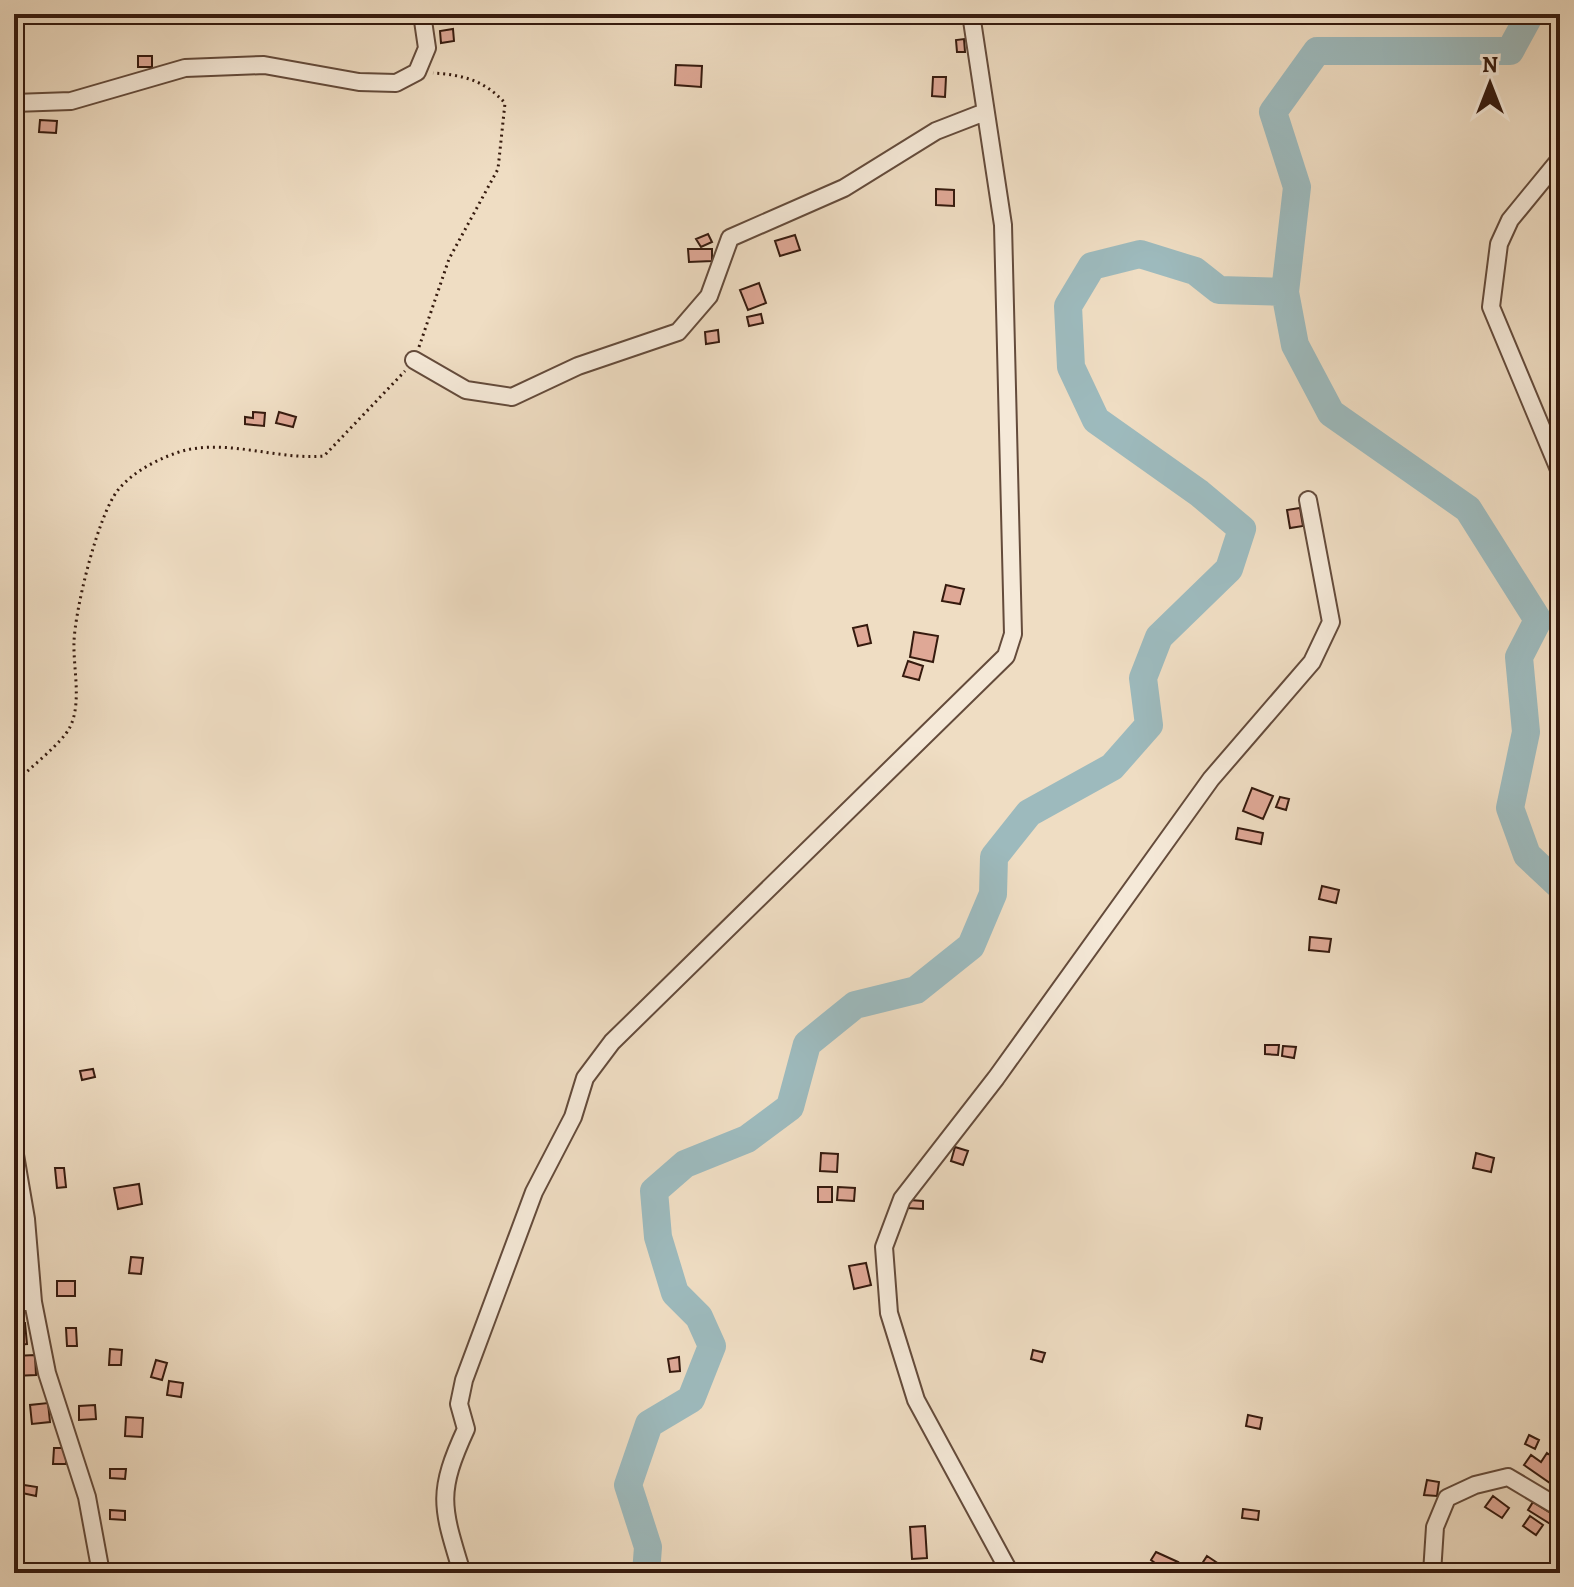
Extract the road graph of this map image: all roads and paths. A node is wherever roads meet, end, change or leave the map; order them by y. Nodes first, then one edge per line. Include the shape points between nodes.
1 (422, 14) edge
2 (971, 14) edge
3 (417, 72) junction
4 (14, 103) edge
5 (985, 112) junction
6 (1560, 159) edge
7 (414, 360) junction
8 (1560, 472) edge
9 (1308, 500) dead end
10 (14, 783) edge
11 (14, 1149) edge
12 (14, 1302) edge
13 (33, 1302) junction
14 (1560, 1508) edge
15 (101, 1573) edge
16 (462, 1573) edge
17 (1010, 1573) edge
18 (1432, 1573) edge

1 - 3 street via 427,48
2 - 5 street
3 - 4 street via 396,83 359,82 264,65 185,68 71,101
3 - 7 path via 462,75 490,87 505,103 498,169 449,259
5 - 7 street via 936,131 844,188 730,238 709,296 678,332 578,366 512,397 466,390
5 - 16 street via 1003,225 1013,634 1006,656 612,1042 585,1078 573,1117 534,1192 464,1380 459,1404 466,1429 442,1496
6 - 8 street via 1504,232 1491,307
7 - 10 path via 324,456 294,458 220,445 157,460 118,490 81,589 70,727
9 - 17 street via 1331,622 1312,662 1211,779 996,1078 902,1199 884,1247 889,1313 916,1400
11 - 13 street
12 - 13 street
13 - 15 street via 47,1373 87,1497
14 - 18 street via 1508,1477 1447,1498 1435,1527

